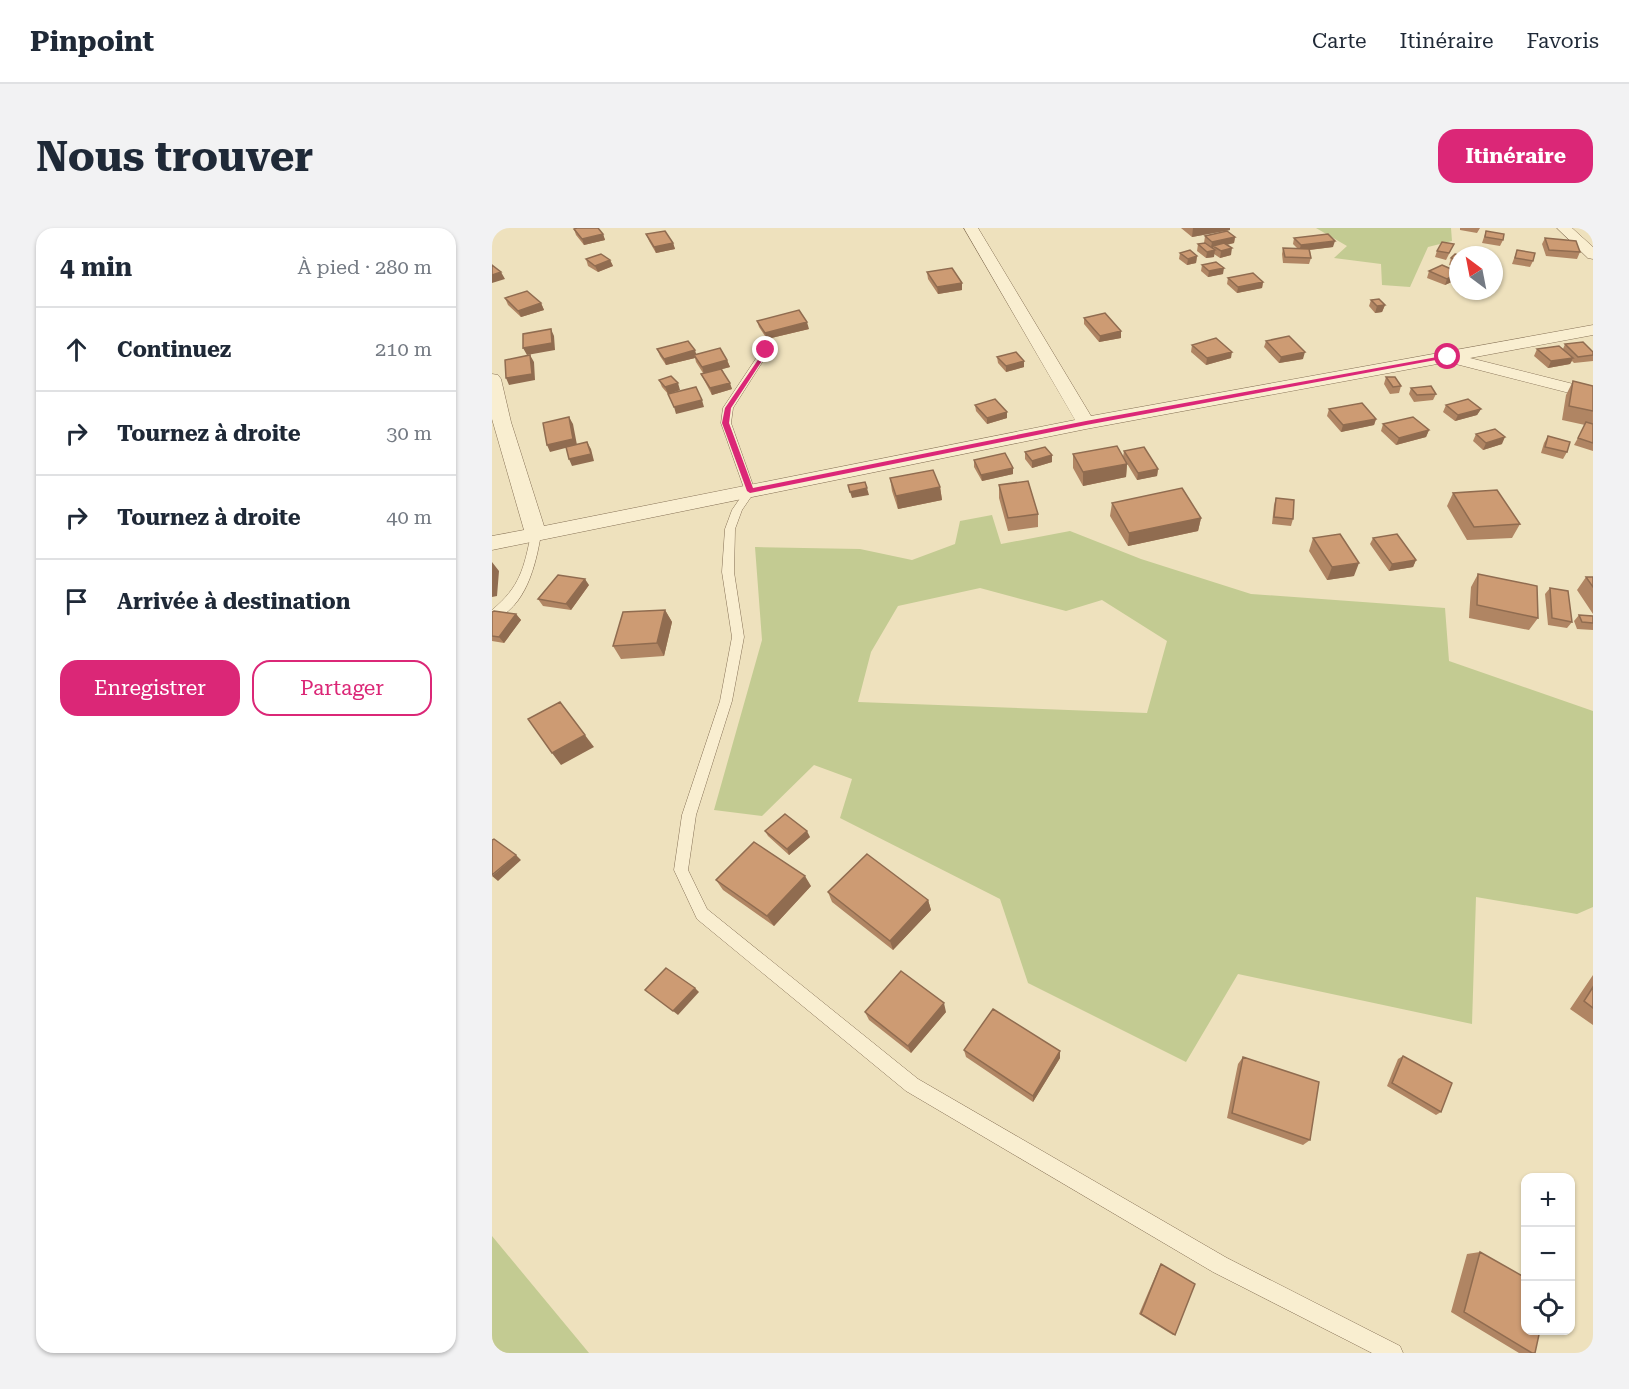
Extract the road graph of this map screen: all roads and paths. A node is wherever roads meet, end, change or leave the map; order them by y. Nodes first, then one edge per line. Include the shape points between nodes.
1 (971, 228) edge
2 (1564, 228) edge
3 (1593, 255) edge
4 (1593, 330) edge
5 (766, 350) dead end
6 (1448, 357) junction
7 (492, 379) edge
8 (1593, 394) edge
9 (1086, 423) junction
10 (750, 491) junction
11 (536, 534) junction
12 (492, 543) edge
13 (492, 616) edge
14 (1394, 1353) edge

1 - 9 street
2 - 3 street
4 - 6 street
5 - 10 lane via 728,408 726,423
6 - 8 street
6 - 9 street
7 - 11 street
9 - 10 street
10 - 11 street
10 - 14 lane via 730,529 728,572 738,637 726,701 689,815 681,870 702,914 912,1085 1220,1265
11 - 12 street
11 - 13 lane via 527,578 512,601

